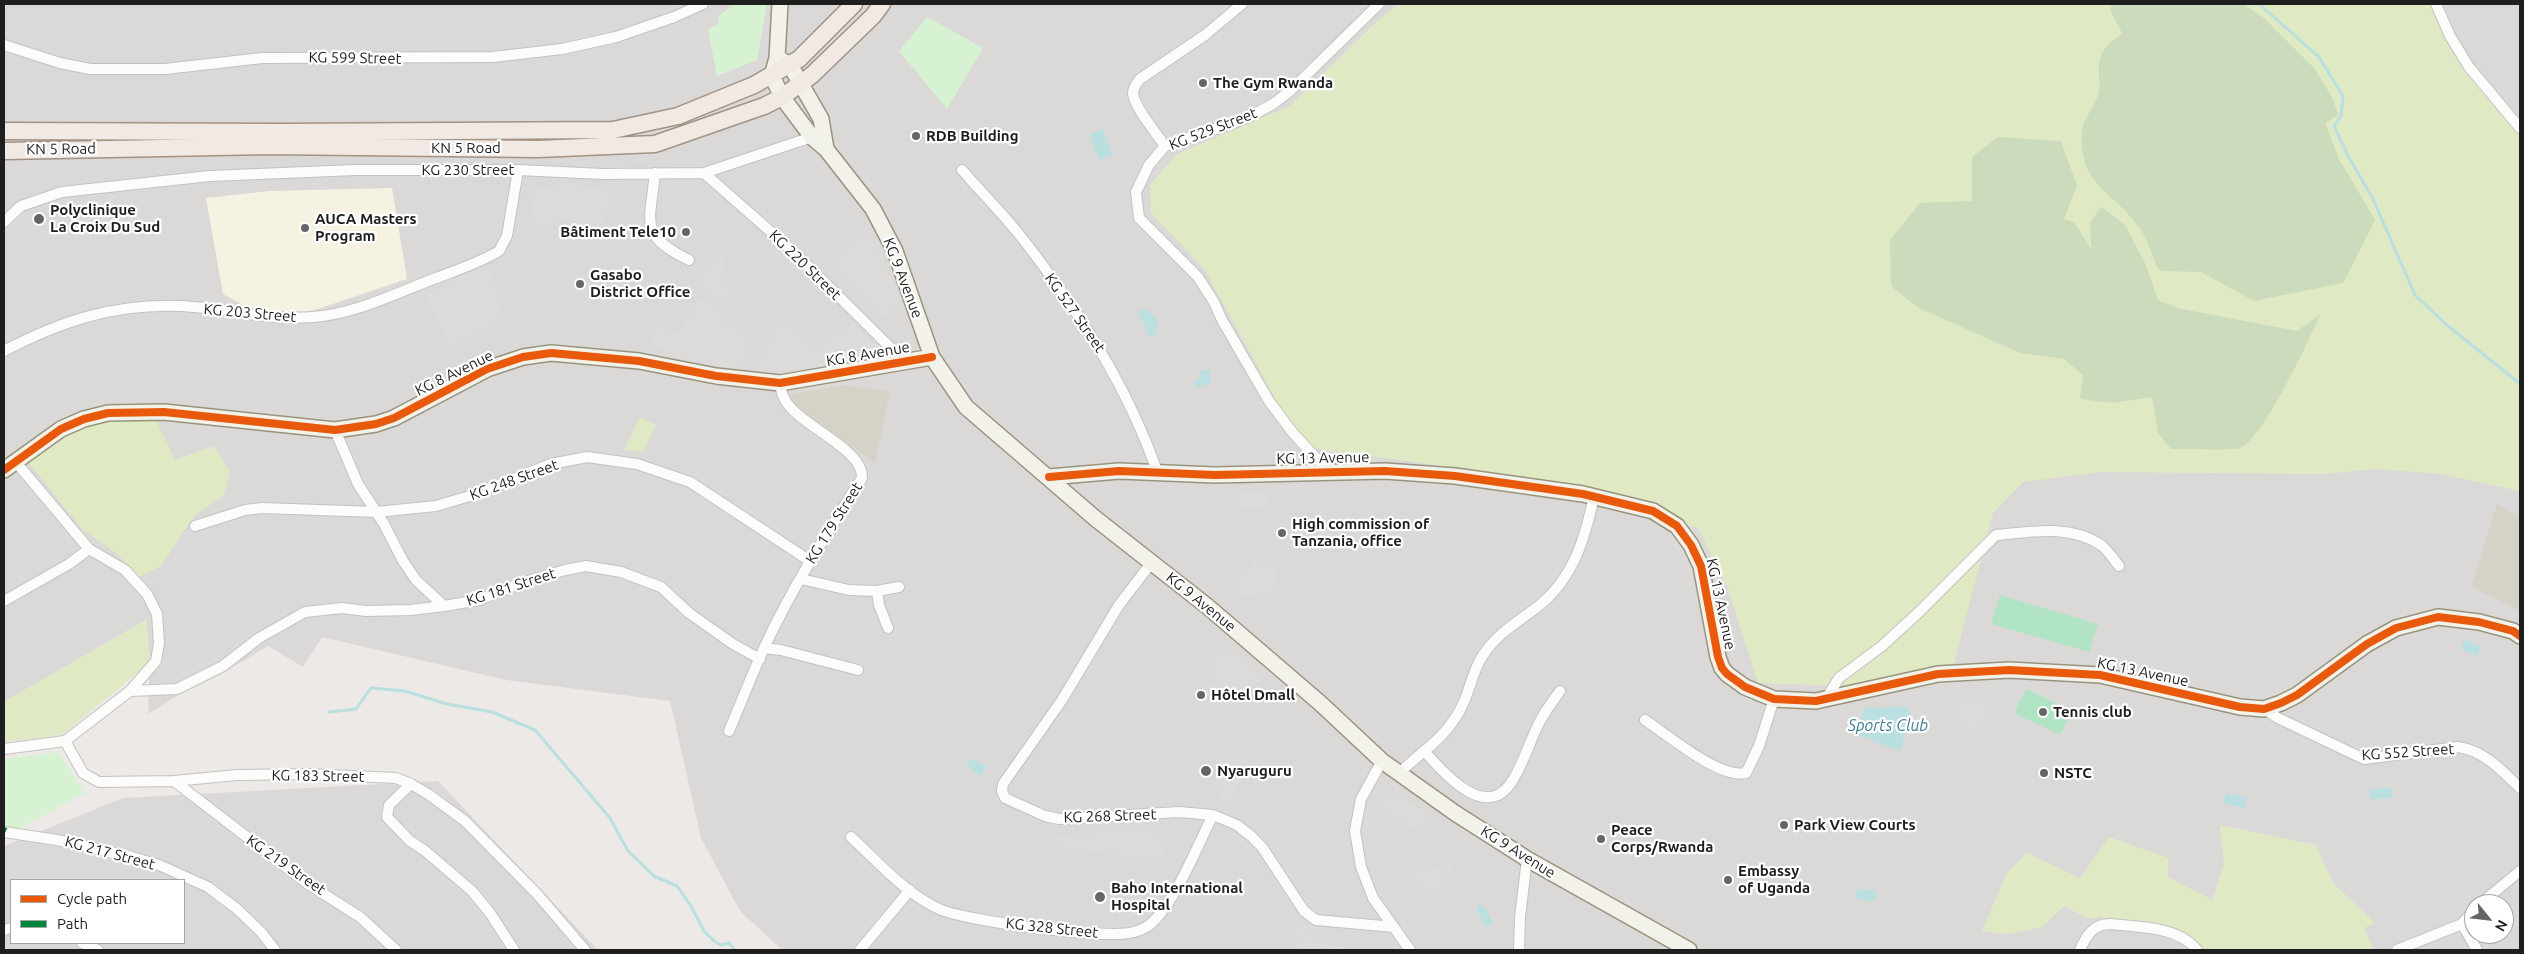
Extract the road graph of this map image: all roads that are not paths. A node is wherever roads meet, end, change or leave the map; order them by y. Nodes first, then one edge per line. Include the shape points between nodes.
1 (703, 4) edge
2 (780, 4) edge
3 (854, 4) edge
4 (882, 4) edge
5 (1242, 4) edge
6 (1379, 4) edge
7 (2436, 4) edge
8 (4, 45) edge
9 (783, 62) junction
10 (772, 76) junction
11 (800, 84) junction
12 (782, 97) junction
13 (2520, 128) edge
14 (4, 131) edge
15 (812, 137) junction
16 (1165, 146) junction
17 (462, 149) junction
18 (826, 149) junction
19 (4, 151) edge
20 (462, 170) junction
21 (518, 170) junction
22 (962, 170) dead end
23 (655, 173) junction
24 (704, 173) junction
25 (4, 222) edge
26 (689, 260) dead end
27 (4, 351) edge
28 (932, 357) junction
29 (904, 361) junction
30 (780, 383) junction
31 (335, 430) junction
32 (10, 465) edge
33 (1328, 471) junction
34 (1158, 474) junction
35 (1049, 476) junction
36 (1594, 496) junction
37 (376, 512) junction
38 (195, 526) dead end
39 (89, 549) junction
40 (810, 560) junction
41 (1152, 562) junction
42 (2119, 566) dead end
43 (801, 579) junction
44 (899, 587) dead end
45 (877, 591) junction
46 (4, 601) edge
47 (444, 606) junction
48 (888, 628) dead end
49 (2520, 636) edge
50 (764, 648) junction
51 (760, 659) junction
52 (858, 670) dead end
53 (1560, 690) dead end
54 (130, 691) junction
55 (1774, 699) junction
56 (1826, 700) junction
57 (2264, 709) junction
58 (1645, 720) dead end
59 (729, 730) dead end
60 (65, 741) junction
61 (4, 749) edge
62 (1424, 751) junction
63 (1382, 761) junction
64 (1399, 773) junction
65 (174, 782) junction
66 (411, 784) junction
67 (2520, 788) edge
68 (1213, 815) junction
69 (5, 832) edge
70 (851, 837) dead end
71 (1527, 859) junction
72 (2520, 871) edge
73 (910, 890) junction
74 (2492, 894) edge
75 (2464, 922) edge
76 (2462, 924) junction
77 (1394, 927) junction
78 (84, 944) edge
79 (98, 950) edge
80 (275, 950) edge
81 (396, 950) edge
82 (514, 950) edge
83 (585, 950) edge
84 (860, 950) edge
85 (1410, 950) edge
86 (1520, 950) edge
87 (1689, 950) edge
88 (2080, 950) edge
89 (2197, 950) edge
90 (2398, 950) edge
91 (2477, 950) edge

1 - 8 street, KG 599 Street via 616,37 562,49 493,57 262,58 165,69 90,69
2 - 9 street
3 - 9 main road, KN 5 Road via 799,59
4 - 11 main road, KN 5 Road
5 - 16 street via 1212,31 1134,86 1137,103
6 - 16 street, KG 529 Street via 1274,104 1247,118
7 - 13 street via 2469,67
9 - 10 main road, KN 5 Road
9 - 11 street
10 - 12 street, KG 9 Avenue
10 - 14 main road, KN 5 Road via 678,116 613,130
11 - 12 main road, KN 5 Road
11 - 18 street via 822,119
12 - 15 street, KG 9 Avenue
12 - 17 main road, KN 5 Road via 654,144
15 - 18 street, KG 9 Avenue
15 - 24 street, KG 230 Street
16 - 33 street, KG 529 Street via 1141,178 1136,192 1139,218 1198,277 1268,401 1292,433
17 - 19 main road, KN 5 Road via 269,146
17 - 20 street
18 - 28 street, KG 9 Avenue via 874,209 895,251
20 - 21 street, KG 230 Street
20 - 25 street, KG 230 Street via 303,171 210,176 62,192 21,206
21 - 23 street, KG 230 Street
21 - 27 street, KG 203 Street via 507,236 499,251 378,301 303,318 277,318 181,306 125,307 70,320
22 - 34 street, KG 527 Street via 1022,238 1095,340 1118,380
23 - 24 street, KG 230 Street
23 - 26 street via 650,220 654,238
24 - 29 street, KG 220 Street via 794,253
28 - 29 street, KG 8 Avenue
28 - 35 street, KG 9 Avenue via 966,407
29 - 30 street, KG 8 Avenue
30 - 31 street, KG 8 Avenue via 716,376 639,361 552,353 523,357 487,370 394,418
30 - 40 street, KG 179 Street via 783,397 792,408 850,455 862,470 862,478
31 - 32 street, KG 8 Avenue via 164,412 108,413 61,429
31 - 37 street via 358,484
32 - 39 street
33 - 34 street, KG 13 Avenue
33 - 36 street, KG 13 Avenue via 1455,476
34 - 35 street, KG 13 Avenue via 1119,471
35 - 41 street, KG 9 Avenue via 1096,519
36 - 55 street, KG 13 Avenue via 1653,510 1677,526 1701,566 1722,668 1745,687
36 - 62 street via 1582,543 1564,579 1537,607 1494,640 1482,657 1451,725 1438,741
37 - 38 street, KG 248 Street via 262,508
37 - 40 street, KG 248 Street via 436,506 551,464 587,457 637,464 690,482
37 - 47 street via 416,580
39 - 46 street
39 - 54 street via 125,570 146,594 157,614 159,643 156,661
40 - 43 street, KG 179 Street
41 - 63 street, KG 9 Avenue via 1208,606
41 - 68 street, KG 268 Street via 1119,605 1062,700 1003,784 1002,791 1005,798 1013,803 1058,819 1180,812
42 - 56 street via 2102,546 2070,532 1996,534 1882,646 1839,678
43 - 45 street via 849,590
43 - 50 street, KG 179 Street
44 - 45 street
45 - 48 street
47 - 51 street, KG 181 Street via 479,600 521,583 586,566 621,572 661,588 696,618
47 - 54 street, KG 181 Street via 411,610 342,608 305,612 258,638 223,666 177,689
49 - 57 street via 2479,622 2438,617 2396,628 2367,644 2296,695
50 - 51 street, KG 179 Street
50 - 52 street
51 - 59 street, KG 179 Street
53 - 62 street via 1540,721 1514,779 1505,790 1492,797 1466,792
54 - 60 street
55 - 56 street, KG 13 Avenue
55 - 58 street via 1754,761 1746,773 1730,773
56 - 57 street, KG 13 Avenue via 1938,674 2009,670 2100,675 2232,705
57 - 67 street, KG 552 Street via 2364,759 2472,749 2484,755
60 - 61 street
60 - 65 street, KG 183 Street via 83,773 99,782
62 - 64 street
63 - 64 street, KG 9 Avenue
63 - 77 street via 1361,799 1356,831 1364,875 1373,898
64 - 71 street, KG 9 Avenue
65 - 66 street, KG 183 Street via 237,775 310,774 396,778
65 - 81 street, KG 219 Street via 308,884 360,917
66 - 82 street via 389,805 387,817 410,842 472,891
66 - 83 street, KG 183 Street via 465,821 538,894
68 - 73 street, KG 328 Street via 1165,908 1148,926 1134,933 1099,934 965,918 940,909
68 - 77 street, KG 268 Street via 1237,825 1262,847 1304,911 1316,920
69 - 80 street, KG 217 Street via 57,840 159,865 208,887 237,909
70 - 73 street, KG 328 Street
71 - 86 street via 1520,917
71 - 87 street, KG 9 Avenue
72 - 74 street
73 - 84 street
75 - 76 street
76 - 90 street
76 - 91 street
77 - 85 street
78 - 79 street
88 - 89 street via 2093,929 2102,924 2170,934 2187,940

